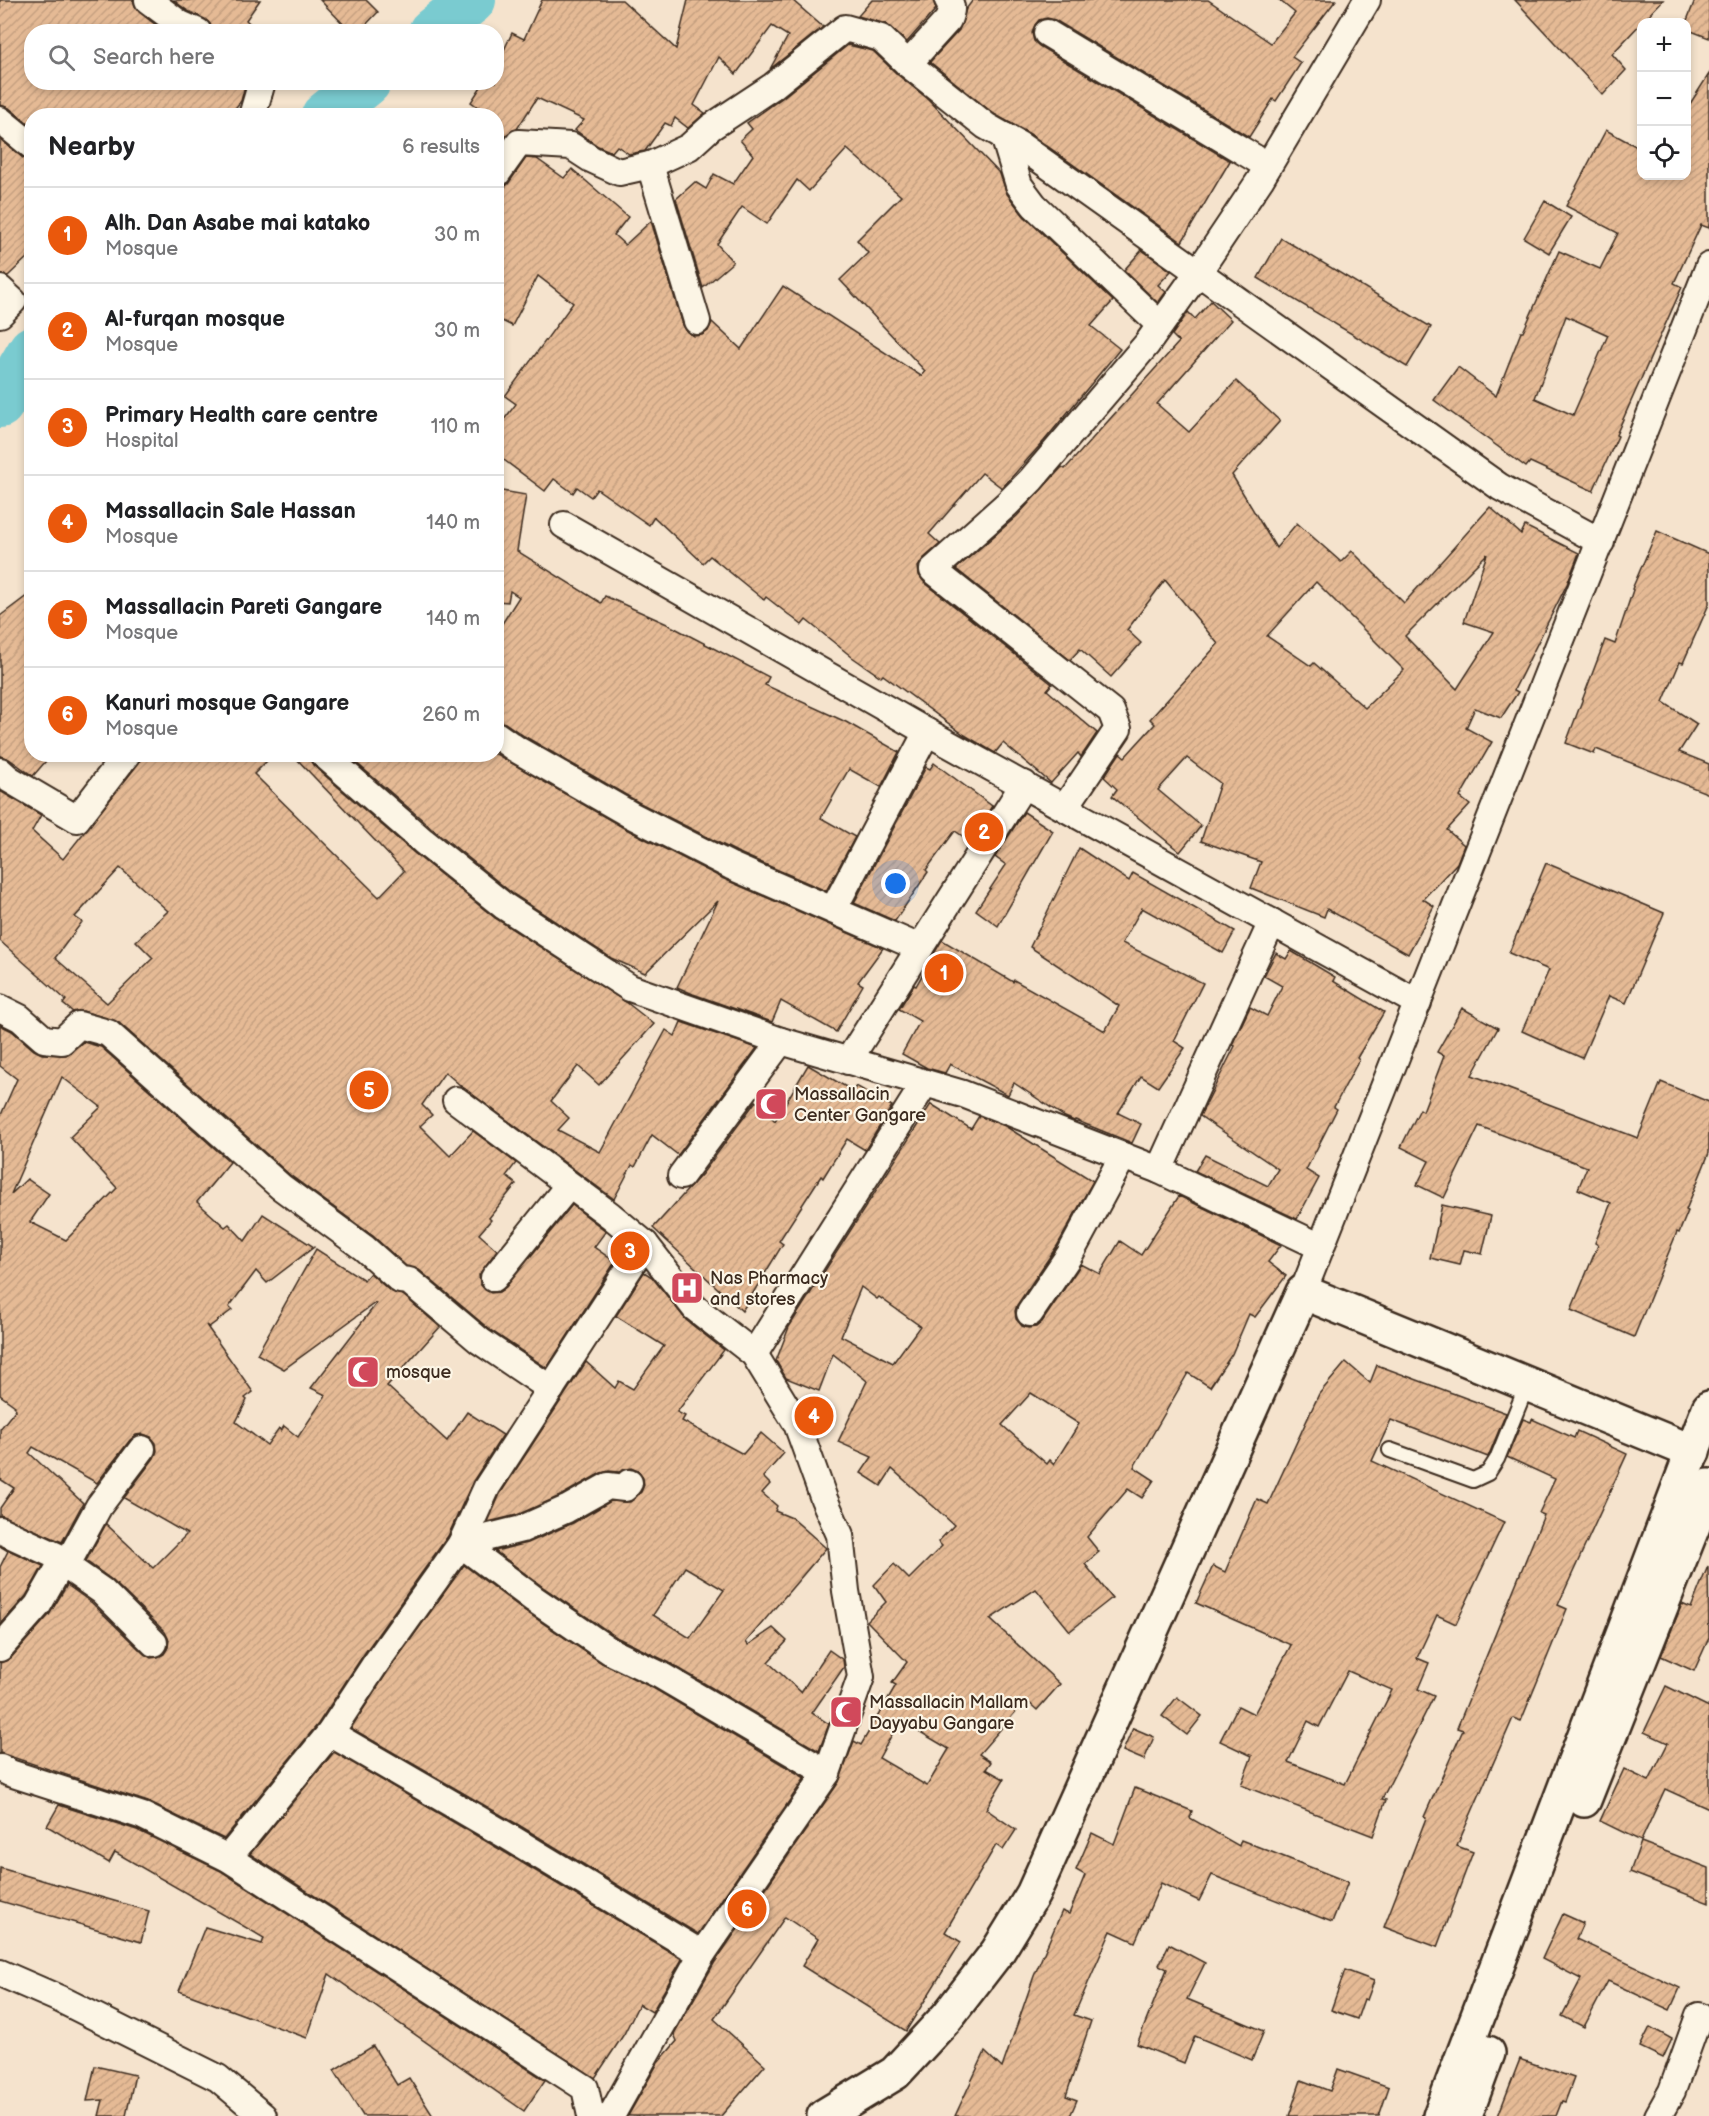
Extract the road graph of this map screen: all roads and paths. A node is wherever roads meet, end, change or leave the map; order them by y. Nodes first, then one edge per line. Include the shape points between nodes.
1 (148, 0) edge
2 (948, 0) edge
3 (1367, 0) edge
4 (180, 24) edge
5 (1047, 33) dead end
6 (908, 64) junction
7 (260, 90) edge
8 (254, 108) edge
9 (0, 120) edge
10 (1004, 136) junction
11 (24, 140) edge
12 (504, 164) edge
13 (650, 165) junction
14 (1268, 166) junction
15 (1709, 266) edge
16 (1199, 271) junction
17 (0, 289) edge
18 (0, 314) edge
19 (697, 321) dead end
20 (1160, 325) junction
21 (564, 525) dead end
22 (1601, 542) junction
23 (927, 732) junction
24 (504, 741) edge
25 (122, 762) edge
26 (332, 762) edge
27 (0, 771) edge
28 (1024, 784) junction
29 (1066, 806) junction
30 (833, 910) junction
31 (1272, 922) junction
32 (920, 948) junction
33 (1419, 1003) junction
34 (0, 1008) edge
35 (781, 1041) junction
36 (848, 1061) junction
37 (925, 1083) junction
38 (456, 1100) dead end
39 (1123, 1156) junction
40 (1159, 1170) junction
41 (681, 1176) dead end
42 (569, 1185) junction
43 (645, 1244) junction
44 (1322, 1247) junction
45 (494, 1278) dead end
46 (1304, 1292) junction
47 (1030, 1313) dead end
48 (754, 1354) junction
49 (1527, 1385) junction
50 (551, 1389) junction
51 (1709, 1408) edge
52 (142, 1449) dead end
53 (1390, 1450) dead end
54 (1692, 1452) junction
55 (629, 1483) dead end
56 (1709, 1486) edge
57 (0, 1530) edge
58 (460, 1544) junction
59 (65, 1563) junction
60 (154, 1643) dead end
61 (0, 1648) edge
62 (330, 1733) junction
63 (0, 1768) edge
64 (827, 1773) junction
65 (228, 1858) junction
66 (702, 1954) junction
67 (0, 1973) edge
68 (1699, 2016) dead end
69 (263, 2116) edge
70 (591, 2116) edge
71 (611, 2116) edge
72 (824, 2116) edge
73 (1440, 2116) edge
74 (1465, 2116) edge
75 (1658, 2116) edge

1 - 4 street
2 - 6 street via 948,20
3 - 14 street
5 - 14 street
6 - 10 street
6 - 13 street via 881,38 845,28 689,147
7 - 8 street
9 - 11 street
10 - 16 street
10 - 20 street via 1019,185 1034,205
12 - 13 street via 519,143 571,146 619,172
13 - 19 street
14 - 16 street
15 - 22 street
16 - 20 street
16 - 22 street via 1500,487
17 - 18 street via 13,301
20 - 29 street via 1031,480 933,570 1111,711 1118,729
21 - 23 street
22 - 33 street
23 - 28 street
23 - 30 street
24 - 30 street via 631,815 731,866
25 - 27 street via 77,819
26 - 35 street via 504,906 630,988
28 - 29 street
28 - 32 street
29 - 31 street
30 - 32 street
31 - 33 street
31 - 40 street
32 - 36 street
33 - 44 street
34 - 50 street via 20,1018 44,1039 62,1041 80,1025 108,1033 281,1187 364,1248 400,1280 409,1281 480,1341
35 - 36 street
35 - 41 street
36 - 37 street
37 - 39 street
37 - 48 street
38 - 42 street
39 - 40 street
39 - 47 street via 1070,1254
40 - 44 street
42 - 43 street
42 - 45 street
43 - 48 street via 695,1308
43 - 50 street
44 - 46 street
46 - 49 main road
46 - 72 main road via 1033,1894 990,1961 895,2073
48 - 64 street via 797,1424 840,1535 861,1677
49 - 53 lane via 1488,1473 1473,1480
49 - 54 main road
50 - 58 street via 487,1487
51 - 54 main road
52 - 59 street via 99,1506
54 - 73 main road
55 - 58 street via 625,1488 608,1486 522,1529
56 - 74 main road via 1542,1905
57 - 59 street
58 - 62 street
58 - 64 street via 610,1651 660,1675
59 - 60 street via 102,1591
59 - 61 street via 38,1605
62 - 65 street
62 - 66 street
63 - 65 street via 143,1816
64 - 66 street
65 - 70 street via 585,2088
66 - 71 street
67 - 69 street via 218,2078
68 - 75 street via 1672,2091

